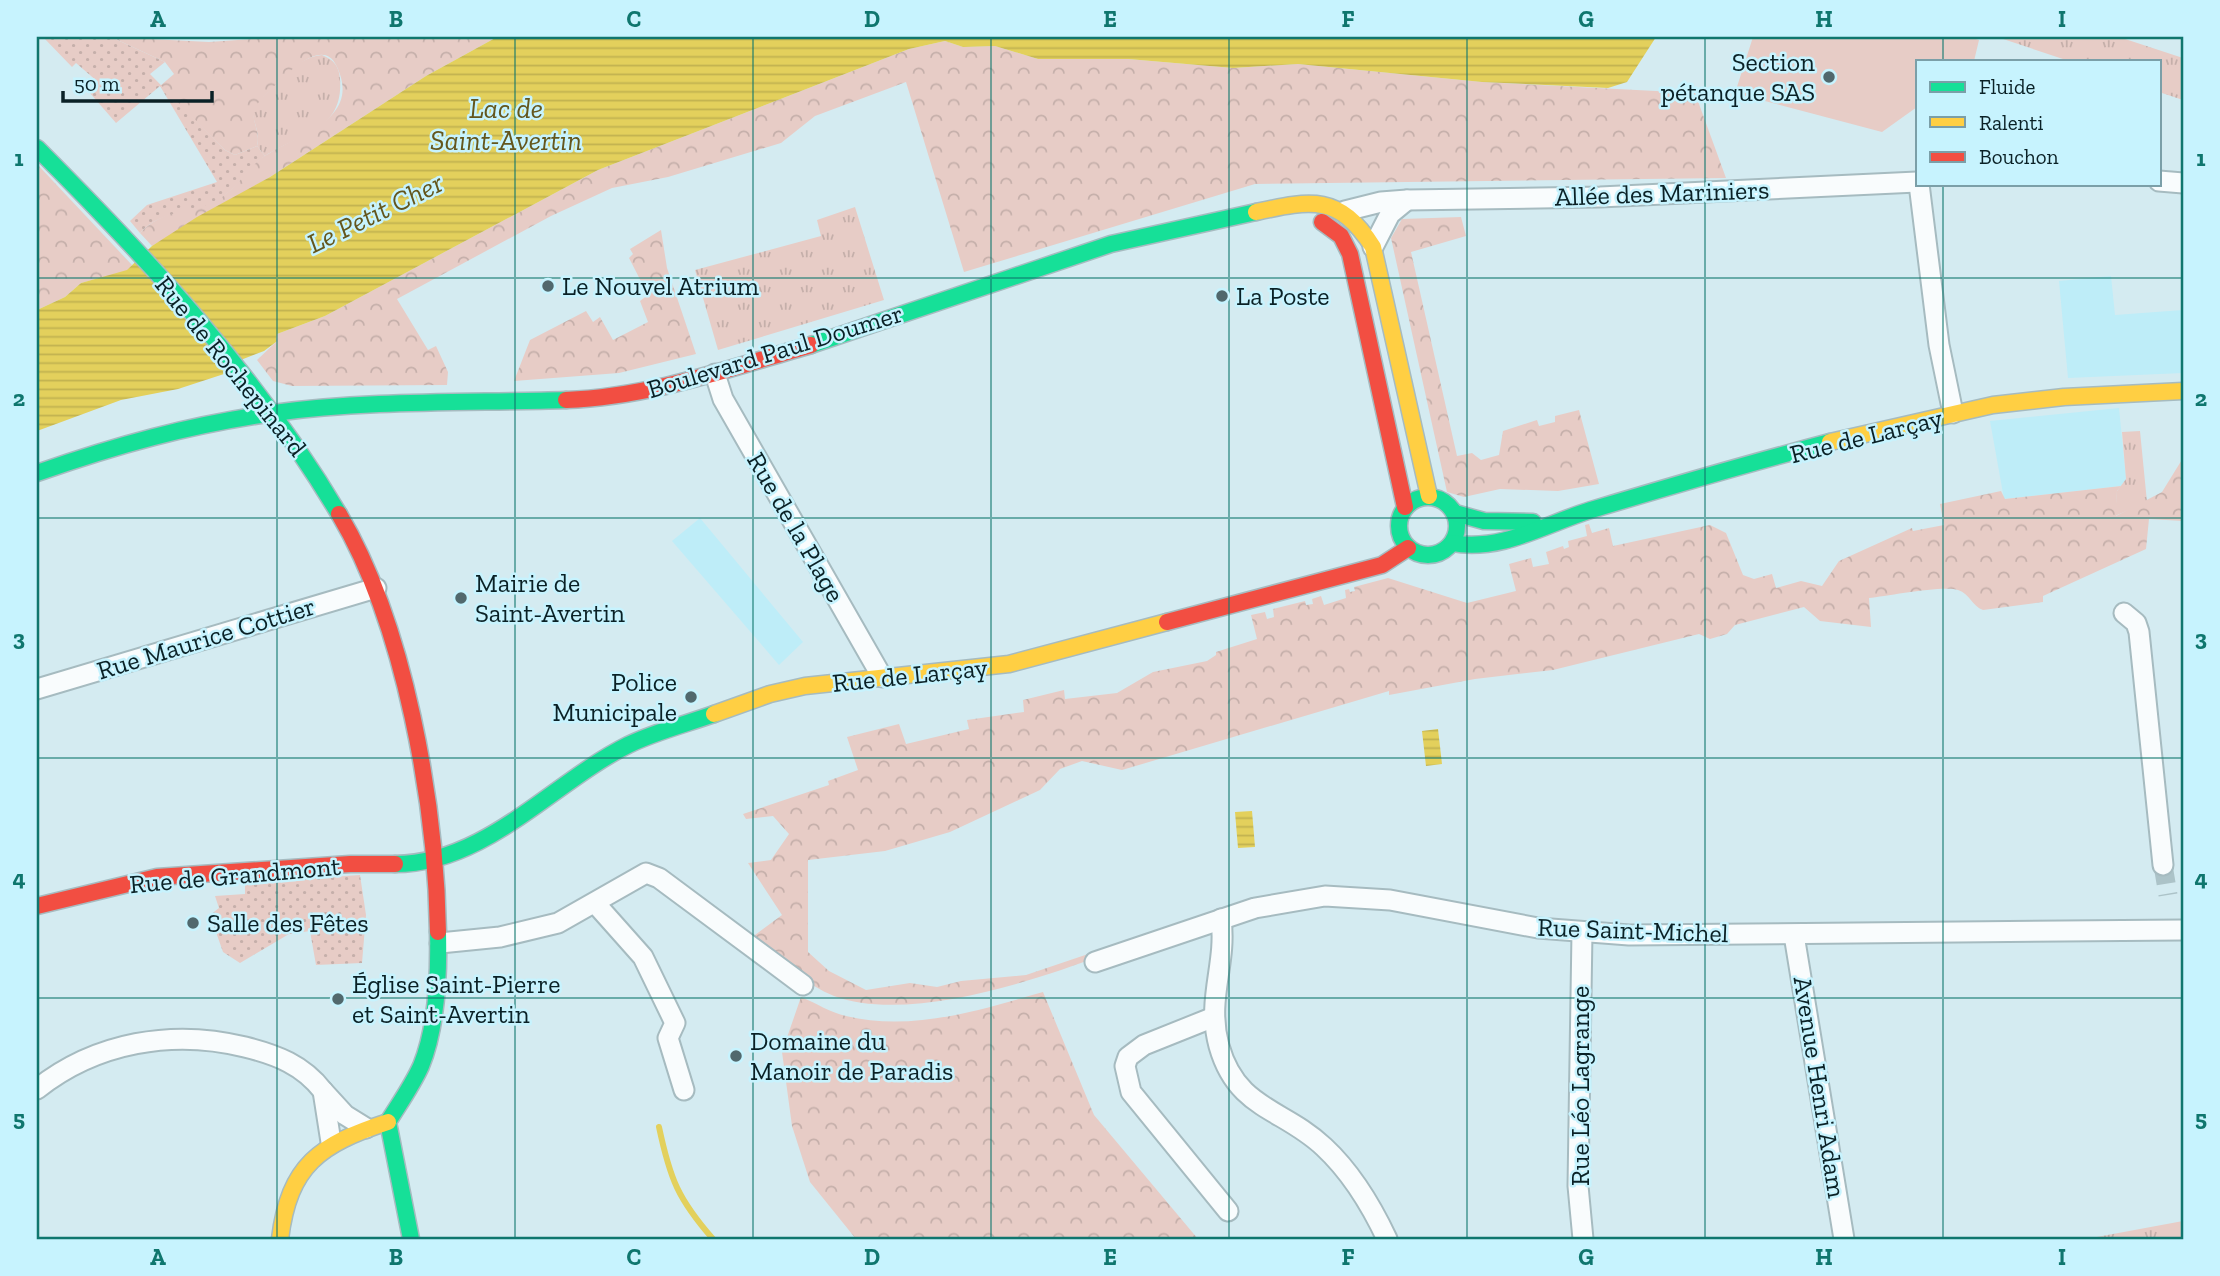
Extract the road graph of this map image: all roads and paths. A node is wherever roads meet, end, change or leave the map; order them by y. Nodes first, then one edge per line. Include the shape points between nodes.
1 (37, 148) edge
2 (2160, 181) edge
3 (1916, 183) edge
4 (2183, 183) edge
5 (1918, 186) edge
6 (1407, 200) junction
7 (1345, 211) junction
8 (1262, 213) junction
9 (1373, 247) junction
10 (715, 374) junction
11 (2183, 391) edge
12 (275, 413) junction
13 (1953, 413) junction
14 (37, 473) edge
15 (1429, 496) junction
16 (1405, 507) junction
17 (1455, 513) junction
18 (1555, 520) junction
19 (1452, 543) junction
20 (1408, 548) junction
21 (376, 588) junction
22 (2124, 613) dead end
23 (882, 677) junction
24 (37, 689) edge
25 (436, 859) junction
26 (2163, 865) tunnel mouth
27 (595, 903) junction
28 (37, 906) edge
29 (1221, 919) junction
30 (2183, 930) edge
31 (1581, 932) junction
32 (1794, 934) junction
33 (440, 943) junction
34 (1095, 962) dead end
35 (803, 985) dead end
36 (1214, 1017) junction
37 (37, 1089) edge
38 (684, 1090) dead end
39 (323, 1091) junction
40 (388, 1122) junction
41 (366, 1128) junction
42 (331, 1142) junction
43 (1228, 1211) dead end
44 (280, 1239) edge
45 (411, 1239) edge
46 (1387, 1239) edge
47 (1583, 1239) edge
48 (1844, 1239) edge

1 - 12 main road, Rue de Rochepinard via 142,256
2 - 4 street
3 - 6 street, Allée des Mariniers
5 - 13 street, Allée des Mariniers via 1939,345
6 - 7 street, Allée des Mariniers
6 - 9 street via 1390,214
7 - 8 main road via 1318,202
7 - 9 main road
8 - 10 main road, Boulevard Paul Doumer via 1111,244
8 - 16 main road via 1307,216 1334,229 1347,244
9 - 15 main road
10 - 12 main road, Boulevard Paul Doumer via 596,399
10 - 23 street, Rue de la Plage via 723,399
11 - 13 main road, Rue de Larçay via 2027,401
12 - 14 main road, Boulevard Paul Doumer via 135,440
12 - 21 main road, Rue de Rochepinard via 307,461
13 - 18 main road, Rue de Larçay
15 - 16 main road
15 - 17 main road
16 - 20 main road via 1398,524
17 - 18 main road via 1484,521
17 - 19 main road
18 - 19 main road via 1488,545
19 - 20 main road via 1427,556
20 - 23 main road, Rue de Larçay via 1382,565 1009,664
21 - 24 street, Rue Maurice Cottier
21 - 25 main road, Rue de Rochepinard via 425,776
22 - 26 street via 2136,622 2139,632
23 - 25 main road, Rue de Larçay via 770,694 628,745 477,842
25 - 28 main road, Rue de Grandmont via 158,877
25 - 33 main road, Rue de Rochepinard
27 - 33 street via 546,926 500,937
27 - 35 street via 646,873 659,878
27 - 38 street via 643,957 676,1023 668,1038
29 - 31 street, Rue Saint-Michel via 1288,901 1362,897
29 - 34 street, Rue Saint-Michel
29 - 36 street via 1223,943 1213,996
30 - 32 street, Rue Saint-Michel
31 - 32 street, Rue Saint-Michel
31 - 47 street, Rue Léo Lagrange via 1578,1186
32 - 48 street, Avenue Henri Adam
33 - 40 main road, Rue de Rochepinard via 425,1054
36 - 43 street via 1144,1045 1128,1057 1125,1066 1131,1092
36 - 46 street via 1225,1064 1242,1092 1324,1146 1365,1196
37 - 39 street via 103,1052 178,1038 217,1041 272,1054 303,1069
39 - 41 street via 345,1115
39 - 42 street
40 - 41 main road
40 - 45 main road
41 - 42 main road
42 - 44 main road via 310,1159 293,1182 283,1207

